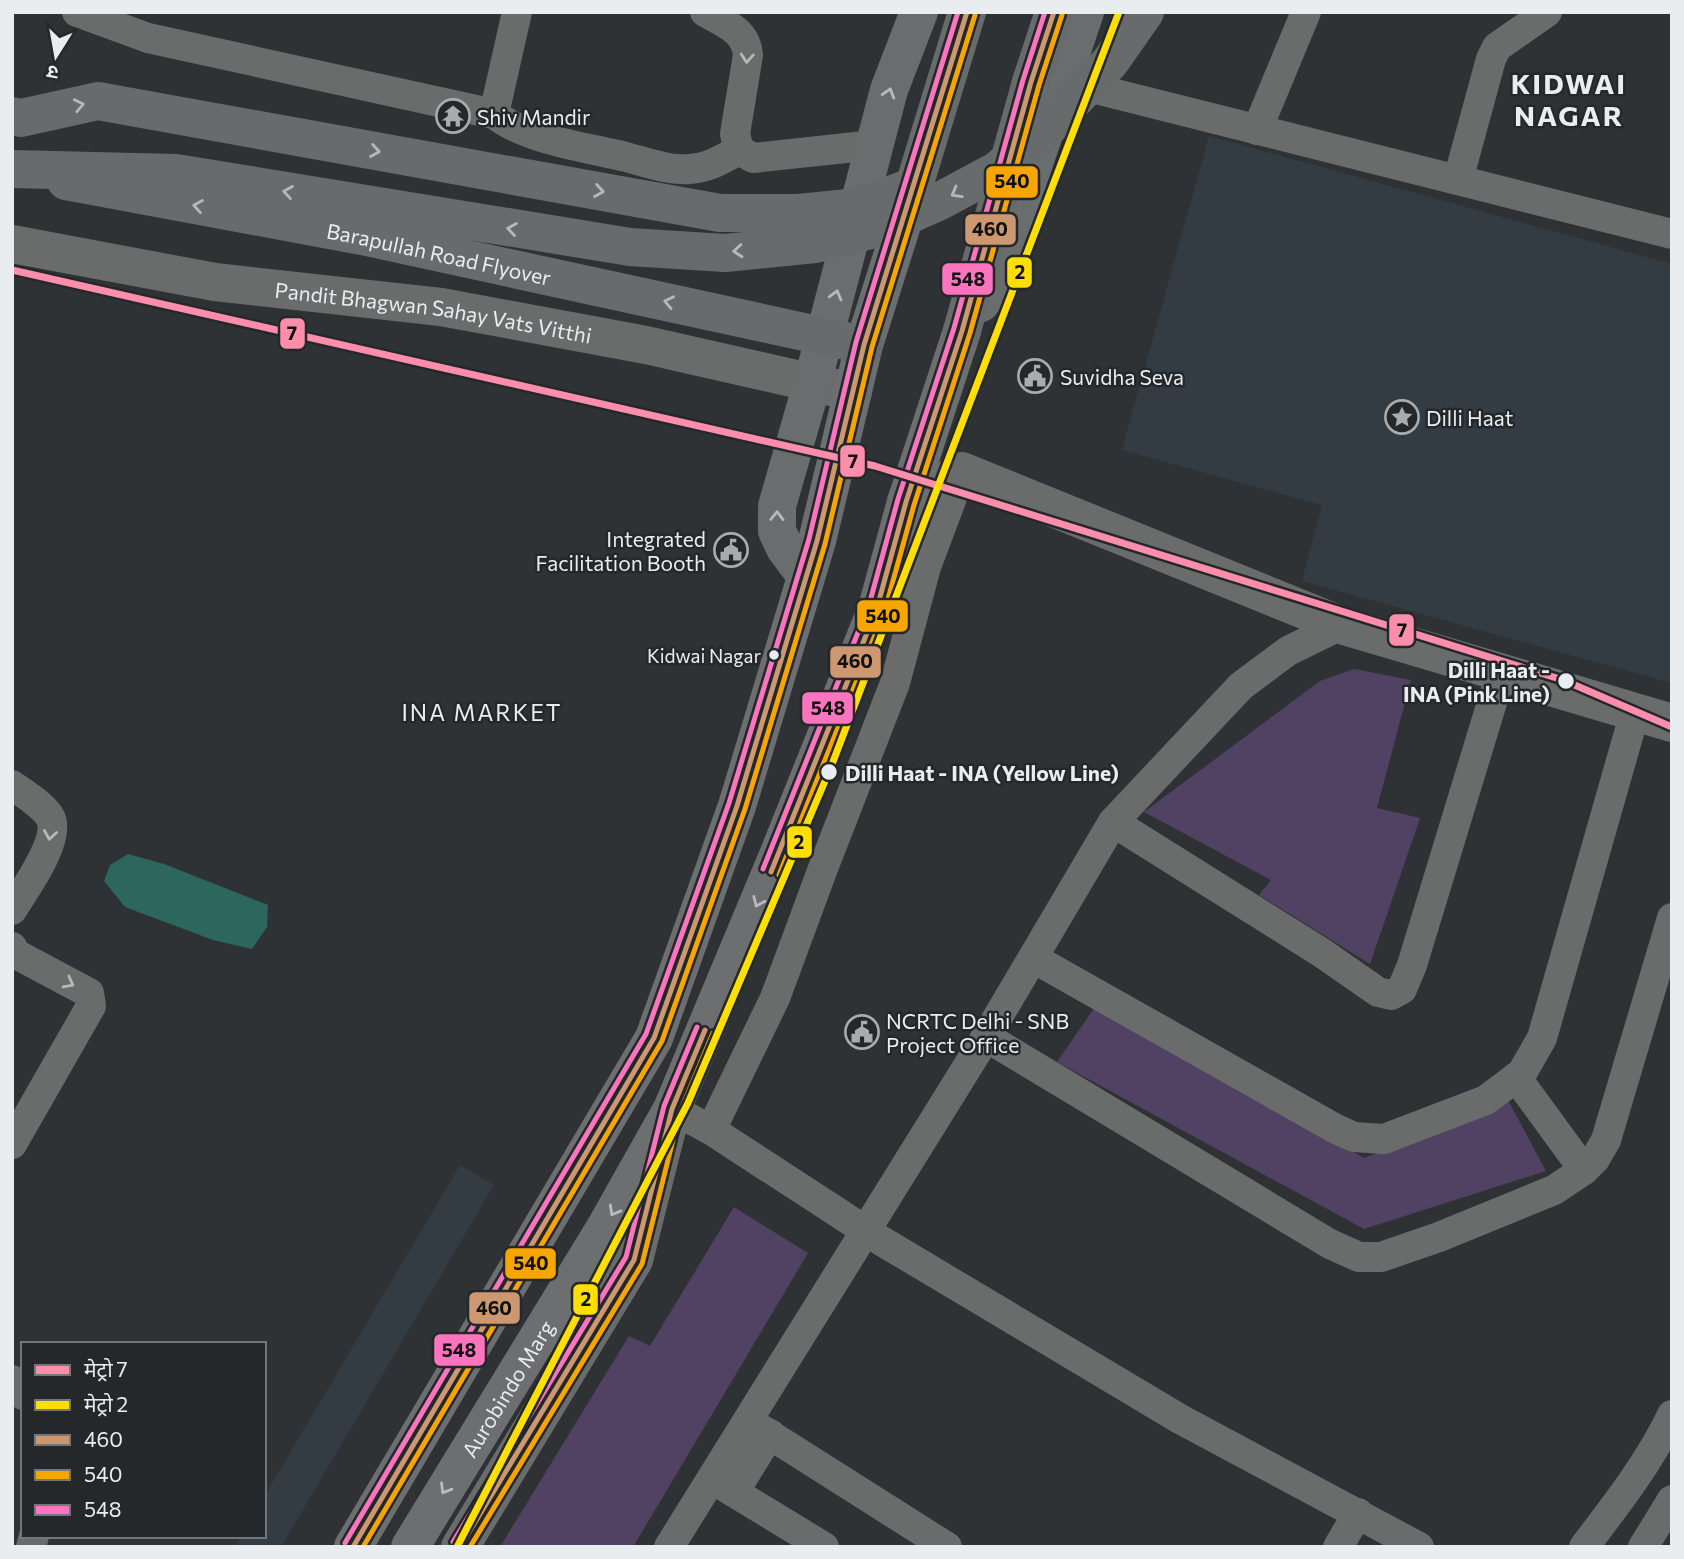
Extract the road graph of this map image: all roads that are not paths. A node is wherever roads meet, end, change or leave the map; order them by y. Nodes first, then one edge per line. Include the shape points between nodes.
1 (77, 12) edge
2 (516, 12) edge
3 (705, 12) edge
4 (919, 12) edge
5 (967, 12) edge
6 (1054, 12) edge
7 (1085, 12) edge
8 (1144, 12) edge
9 (1306, 12) edge
10 (1547, 12) edge
11 (1062, 80) junction
12 (494, 114) junction
13 (12, 116) edge
14 (1257, 130) junction
15 (874, 145) junction
16 (738, 150) junction
17 (12, 170) edge
18 (1458, 180) junction
19 (914, 186) junction
20 (859, 206) junction
21 (1672, 234) edge
22 (12, 244) edge
23 (962, 331) junction
24 (825, 337) junction
25 (864, 345) junction
26 (812, 384) junction
27 (853, 392) junction
28 (962, 471) junction
29 (906, 502) junction
30 (806, 576) junction
31 (1341, 625) junction
32 (1501, 673) junction
33 (1635, 712) junction
34 (1672, 723) edge
35 (12, 785) edge
36 (1113, 822) junction
37 (12, 910) edge
38 (1672, 918) edge
39 (12, 947) edge
40 (1033, 958) junction
41 (986, 1037) junction
42 (1516, 1077) junction
43 (672, 1109) junction
44 (711, 1130) junction
45 (12, 1144) edge
46 (1584, 1170) junction
47 (866, 1231) junction
48 (1672, 1415) edge
49 (759, 1427) junction
50 (723, 1485) junction
51 (1672, 1500) edge
52 (1358, 1513) junction
53 (353, 1547) edge
54 (410, 1547) edge
55 (460, 1547) edge
56 (669, 1547) edge
57 (824, 1547) edge
58 (947, 1547) edge
59 (1338, 1547) edge
60 (1419, 1547) edge
61 (1584, 1547) edge
62 (1643, 1547) edge

1 - 12 street via 148,37
2 - 12 street
3 -> 16 street via 741,33 747,44 735,134
15 -> 4 main road
5 - 19 highway
6 - 23 highway, Aurobindo Marg
7 - 11 main road
8 -> 17 highway, bridge via 1110,62 1042,134 996,171 882,226 815,244 725,253 630,247 176,173
9 - 14 street
10 - 18 street via 1497,47
11 - 14 street
11 - 23 main road via 993,285
12 - 16 street via 537,135 688,170 712,165
13 -> 20 highway via 21,118 98,101 720,213 799,213
14 - 18 street
15 - 16 street via 754,158
15 - 20 main road
24 -> 17 highway, Barapullah Road Flyover, bridge via 362,236
18 - 21 street
19 - 20 highway
19 - 25 main road
24 -> 20 main road
22 - 26 street, Pandit Bhagwan Sahay Vats Vitthi via 215,282 441,307 646,345
23 - 29 main road, Aurobindo Marg
24 - 25 highway, Barapullah Road Flyover
24 - 26 main road
25 - 27 main road
26 - 27 street, Pandit Bhagwan Sahay Vats Vitthi
30 -> 26 main road via 777,531 777,506
27 - 30 main road
28 - 29 street
28 - 31 street
28 - 44 street via 926,567 895,683 775,998
29 -> 43 main road, Aurobindo Marg via 877,608
30 - 53 main road via 737,806 654,1038
31 - 32 street
31 - 36 street via 1288,651 1241,686
32 - 33 street
32 - 36 street via 1412,965 1402,989 1391,995 1378,992
33 - 34 street
33 - 42 street via 1542,1038
35 -> 37 street via 52,820 47,851
36 - 40 street
38 - 46 street via 1606,1140
39 -> 45 street via 16,954 89,993 91,1006
40 - 41 street
40 - 42 street via 1354,1137 1384,1139 1486,1100
41 - 46 street via 1329,1244 1359,1257 1381,1257 1438,1237 1554,1190
41 - 47 street
42 - 46 street
43 - 44 street
43 -> 54 main road, Aurobindo Marg via 605,1228
43 - 55 street, Aurobindo Marg via 634,1260
44 - 47 street
47 - 49 street
47 - 52 street via 1180,1419
48 - 61 street via 1631,1484
49 - 50 street
49 - 58 street
50 - 56 street
50 - 57 street
51 - 62 street
52 - 59 street
52 - 60 street

